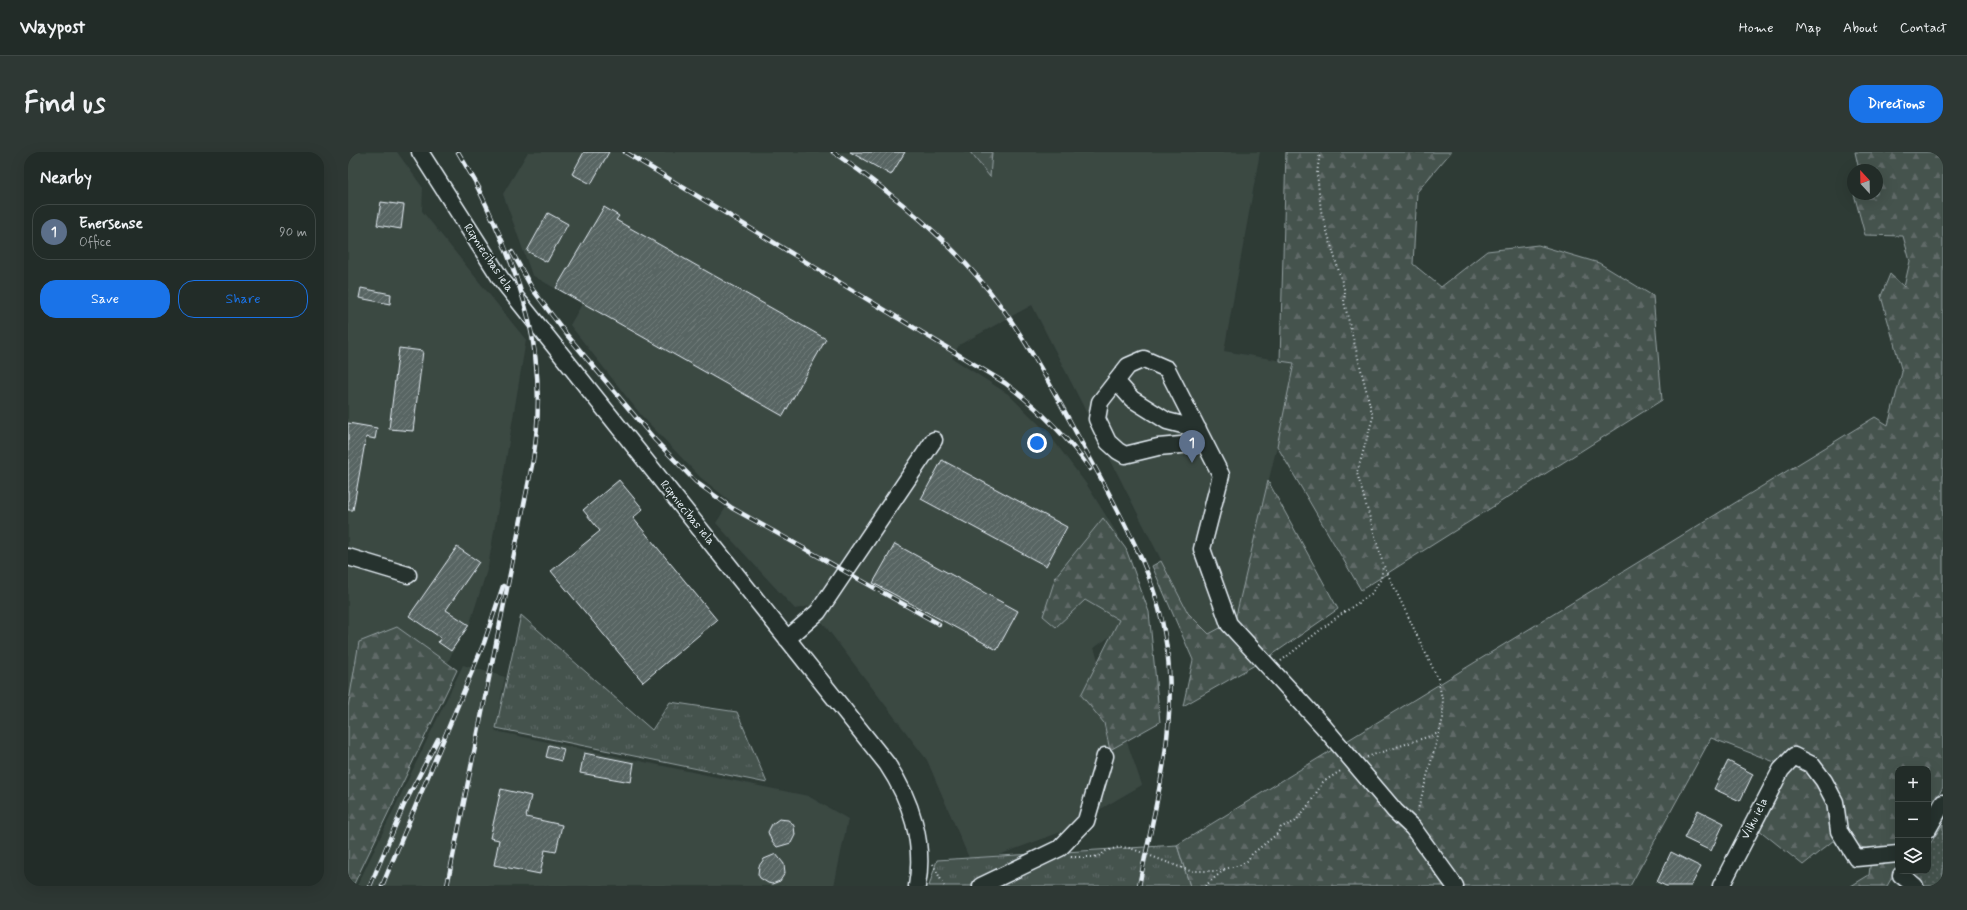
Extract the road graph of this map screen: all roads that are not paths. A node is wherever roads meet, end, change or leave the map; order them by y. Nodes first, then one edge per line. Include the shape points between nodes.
1 (420, 152) edge
2 (1116, 381) junction
3 (1201, 436) junction
4 (934, 440) dead end
5 (348, 557) edge
6 (408, 575) dead end
7 (787, 639) junction
8 (1105, 756) dead end
9 (1943, 803) edge
10 (1931, 824) edge
11 (1895, 854) edge
12 (1899, 877) edge
13 (917, 886) edge
14 (981, 886) edge
15 (1455, 886) edge
16 (1721, 886) edge
17 (1915, 886) edge

1 - 7 street, Rūpniecības iela via 501,279
2 - 3 street via 1132,399 1167,421
2 - 3 street via 1128,366 1144,359 1167,369
2 - 3 street via 1100,402 1097,419 1108,442 1118,451 1126,454
3 - 15 street via 1221,475 1202,548 1229,624 1413,828
4 - 7 street via 818,612
5 - 6 street
7 - 13 street, Rūpniecības iela via 896,777 913,816 920,859
8 - 14 street via 1086,821 1060,848
9 - 10 street
11 - 16 street, Vilku iela via 1856,858 1839,831 1834,802 1824,781 1812,765 1794,756 1781,770
12 - 17 street

